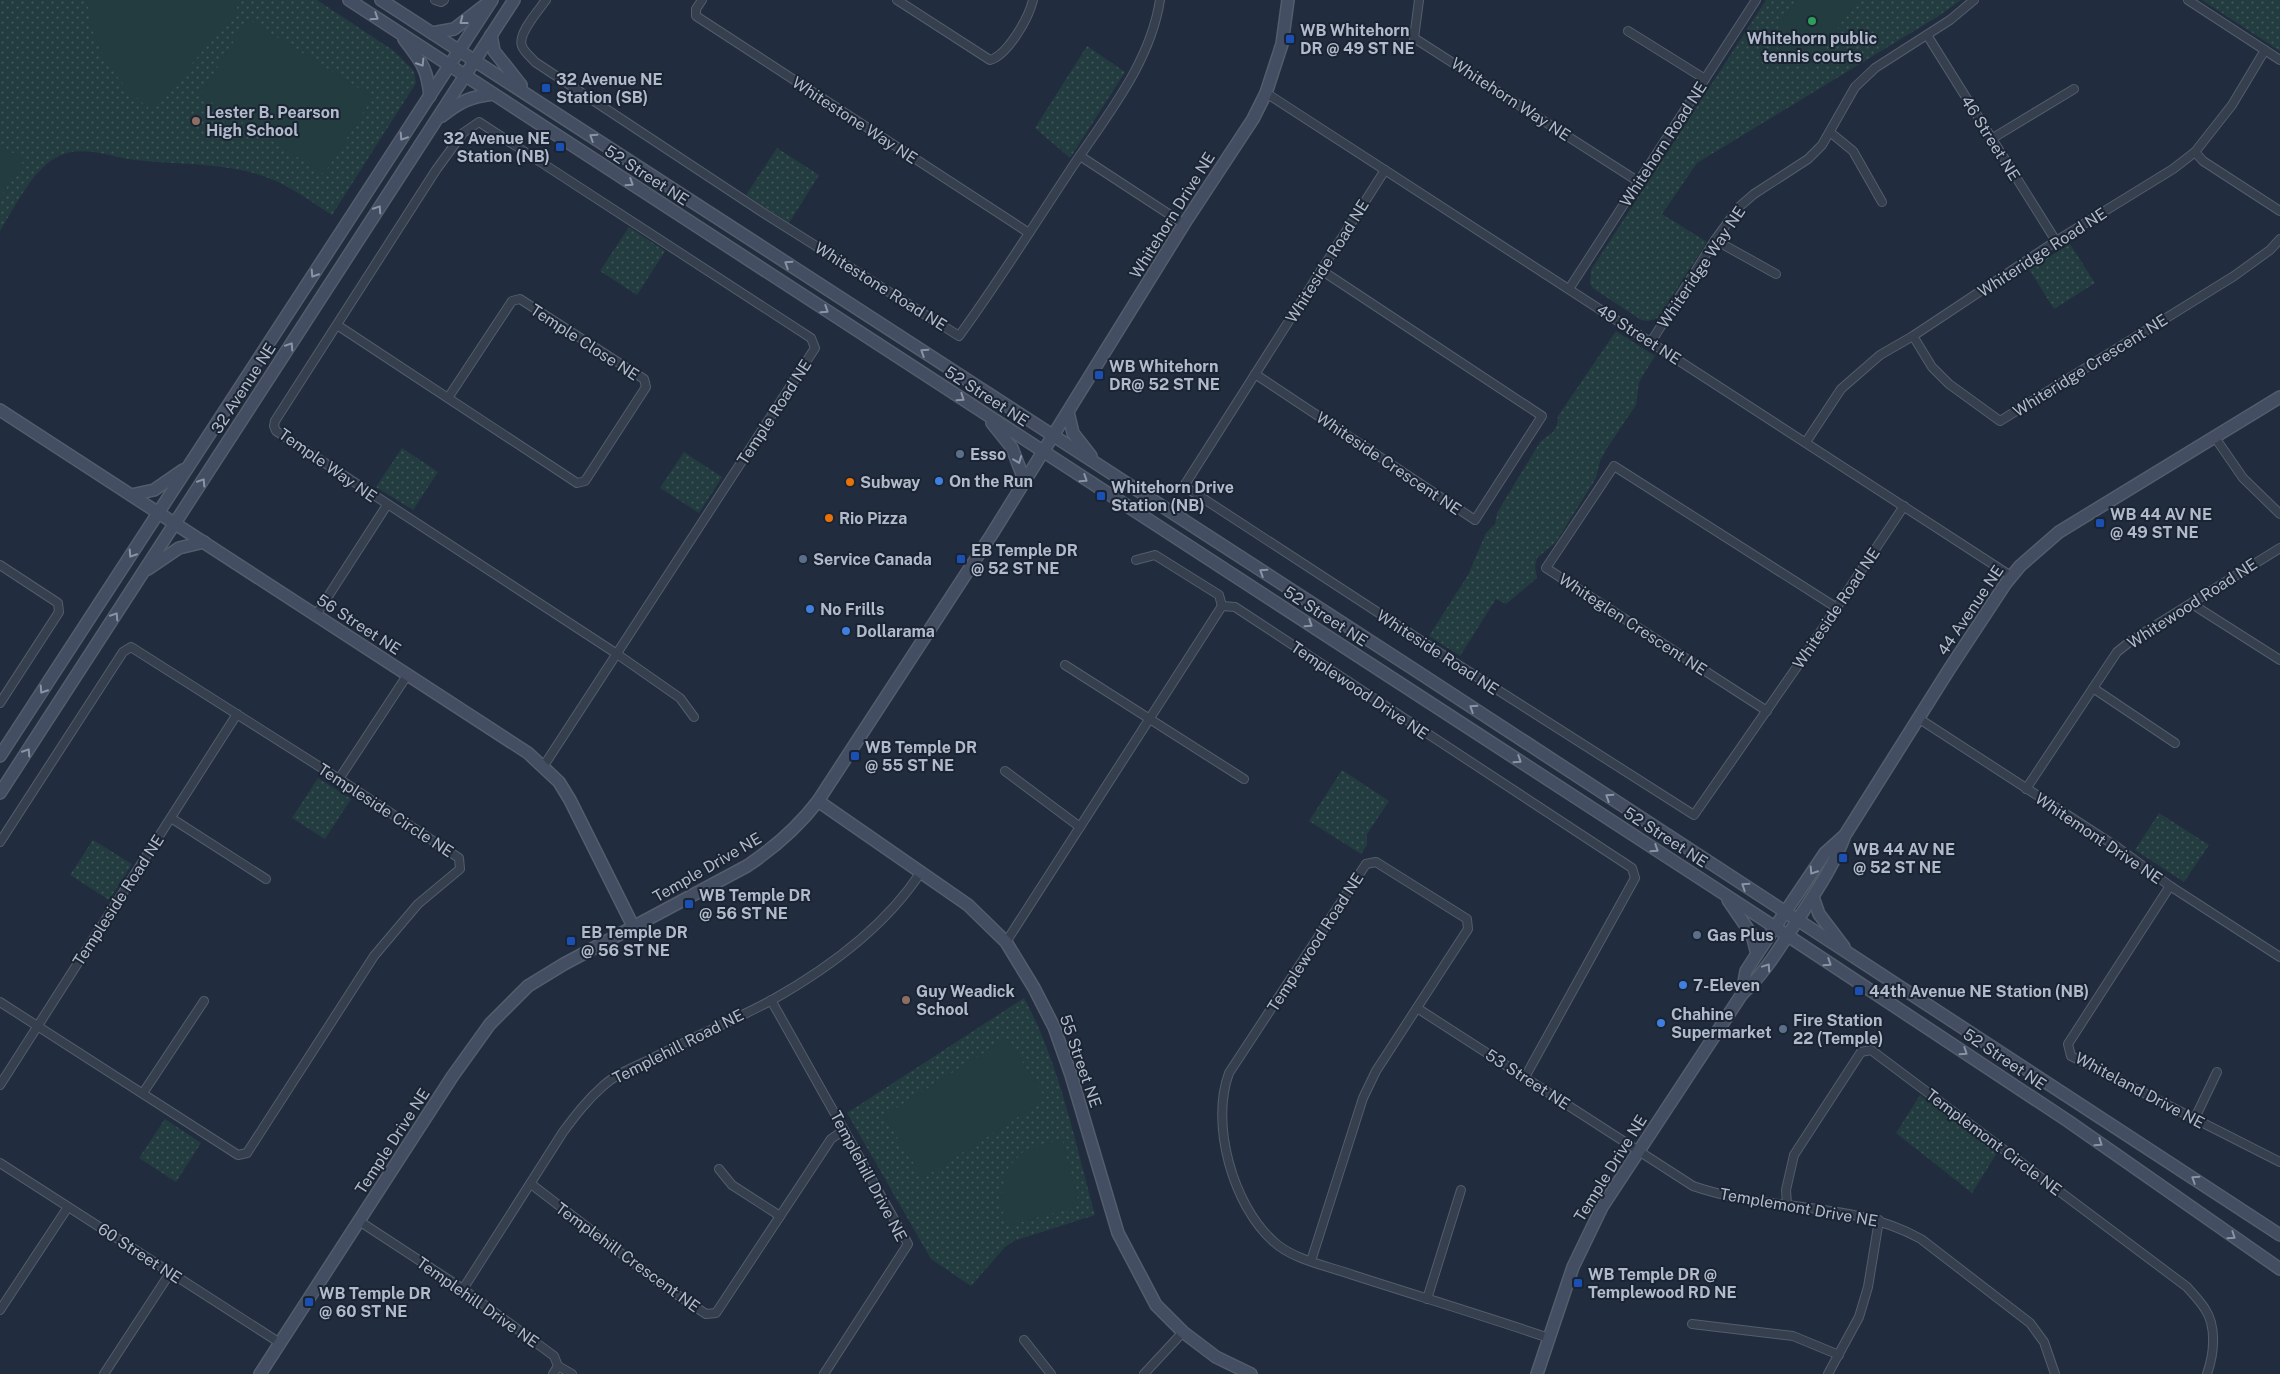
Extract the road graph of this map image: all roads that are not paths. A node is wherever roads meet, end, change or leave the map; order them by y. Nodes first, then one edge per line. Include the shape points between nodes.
1 (349, 0) edge
2 (381, 0) edge
3 (435, 0) edge
4 (444, 0) edge
5 (514, 0) edge
6 (546, 0) edge
7 (702, 0) edge
8 (897, 0) edge
9 (1034, 0) edge
10 (1160, 0) edge
11 (1288, 0) edge
12 (1419, 0) edge
13 (1756, 0) edge
14 (1974, 0) edge
15 (2188, 0) edge
16 (491, 1) edge
17 (1628, 31) dead end
18 (432, 33) junction
19 (400, 34) junction
20 (491, 35) junction
21 (1928, 35) junction
22 (460, 50) junction
23 (2265, 50) junction
24 (475, 60) junction
25 (2280, 60) edge
26 (449, 66) junction
27 (464, 75) junction
28 (1705, 79) junction
29 (2074, 89) dead end
30 (1266, 93) junction
31 (493, 94) junction
32 (430, 96) junction
33 (532, 97) junction
34 (478, 122) joint
35 (433, 123) junction
36 (1831, 133) junction
37 (1993, 138) junction
38 (2195, 152) junction
39 (1080, 156) junction
40 (1385, 170) junction
41 (1639, 182) junction
42 (1882, 202) dead end
43 (2280, 211) edge
44 (1184, 224) junction
45 (1029, 233) junction
46 (2280, 239) edge
47 (1715, 240) junction
48 (2056, 241) junction
49 (1321, 270) junction
50 (1776, 274) dead end
51 (1569, 289) junction
52 (336, 325) junction
53 (1913, 336) junction
54 (1651, 342) junction
55 (1255, 374) junction
56 (2280, 397) edge
57 (448, 398) junction
58 (0, 410) edge
59 (1068, 412) junction
60 (984, 413) junction
61 (1053, 435) junction
62 (2214, 436) junction
63 (1806, 442) junction
64 (1043, 452) junction
65 (1096, 463) junction
66 (189, 465) junction
67 (1025, 482) junction
68 (131, 495) junction
69 (387, 505) junction
70 (1904, 506) junction
71 (158, 513) junction
72 (2280, 514) edge
73 (175, 523) junction
74 (204, 542) junction
75 (2280, 548) edge
76 (1136, 560) dead end
77 (0, 565) edge
78 (143, 572) junction
79 (2012, 576) junction
80 (2192, 604) junction
81 (1222, 606) junction
82 (1837, 608) junction
83 (316, 615) junction
84 (617, 654) junction
85 (2280, 660) edge
86 (1065, 664) dead end
87 (408, 674) junction
88 (2093, 688) junction
89 (0, 703) edge
90 (1767, 710) junction
91 (237, 714) junction
92 (694, 717) dead end
93 (1918, 718) junction
94 (1149, 719) junction
95 (2175, 743) dead end
96 (0, 756) edge
97 (543, 767) junction
98 (1005, 771) dead end
99 (339, 779) junction
100 (1244, 779) dead end
101 (2026, 789) junction
102 (0, 793) edge
103 (818, 801) junction
104 (171, 818) junction
105 (1080, 827) junction
106 (1845, 834) junction
107 (0, 842) edge
108 (921, 872) junction
109 (266, 879) dead end
110 (2170, 886) junction
111 (1724, 894) junction
112 (1813, 896) junction
113 (1785, 913) junction
114 (1797, 921) junction
115 (1776, 927) junction
116 (634, 928) junction
117 (1788, 936) junction
118 (1006, 942) junction
119 (1757, 954) junction
120 (1850, 954) junction
121 (2280, 957) edge
122 (1742, 994) junction
123 (771, 1000) junction
124 (204, 1001) dead end
125 (0, 1002) edge
126 (1417, 1008) junction
127 (38, 1027) junction
128 (2217, 1072) dead end
129 (1525, 1077) junction
130 (0, 1085) edge
131 (143, 1093) junction
132 (2195, 1118) junction
133 (844, 1130) junction
134 (1638, 1152) junction
135 (2280, 1162) edge
136 (0, 1163) edge
137 (719, 1169) dead end
138 (531, 1184) junction
139 (1461, 1190) dead end
140 (1787, 1204) junction
141 (68, 1207) junction
142 (780, 1216) junction
143 (1879, 1220) junction
144 (359, 1221) junction
145 (2280, 1235) edge
146 (1311, 1261) junction
147 (2280, 1269) edge
148 (170, 1273) junction
149 (463, 1288) junction
150 (1427, 1299) junction
151 (0, 1310) edge
152 (1692, 1324) dead end
153 (1183, 1332) junction
154 (1549, 1338) junction
155 (1024, 1340) dead end
156 (280, 1343) junction
157 (1839, 1356) junction
158 (558, 1366) junction
159 (104, 1374) edge
160 (260, 1374) edge
161 (553, 1374) edge
162 (572, 1374) edge
163 (824, 1374) edge
164 (1051, 1374) edge
165 (1144, 1374) edge
166 (1251, 1374) edge
167 (1537, 1374) edge
168 (1828, 1374) edge
169 (2055, 1374) edge
170 (2207, 1374) edge

1 -> 19 main road, 52 Street NE
2 - 18 main road, 52 Street NE
3 - 4 street
5 - 20 main road, 32 Avenue NE
6 - 45 street, Whitestone Road NE via 523,32 521,41 535,62 762,212 959,336
7 - 45 street, Whitestone Way NE via 696,16
8 - 9 street via 990,60 999,58 1030,14
10 - 39 street, Whitestone Road NE via 1157,22 1138,68
11 - 30 main road, Whitehorn Drive NE via 1282,44
12 - 41 street, Whitehorn Way NE via 1414,38
13 - 28 street, Whitehorn Road NE
14 - 21 street, Whiteridge Way NE
15 - 23 street
16 -> 18 main road via 454,29
16 - 22 main road, 32 Avenue NE
17 - 28 street
18 - 22 main road, 52 Street NE
19 - 26 main road, 52 Street NE
19 -> 32 main road via 424,67
20 - 24 main road, 32 Avenue NE
20 - 33 main road via 494,51
21 - 36 street, Whiteridge Way NE via 1875,68 1855,87
21 - 37 street, 46 Street NE
22 - 24 main road, 52 Street NE
22 - 26 main road, 32 Avenue NE
23 - 25 street
23 - 38 street, Whiteridge Road NE via 2232,105
24 - 27 main road, 32 Avenue NE
24 - 33 main road, 52 Street NE
26 - 27 main road, 52 Street NE
26 - 32 main road, 32 Avenue NE
27 - 31 main road, 52 Street NE
27 - 35 main road, 32 Avenue NE
28 - 41 street, Whitehorn Road NE
29 - 37 street
30 - 40 street, 49 Street NE
30 - 44 main road, Whitehorn Drive NE via 1253,119
31 - 35 main road via 458,102
31 -> 60 main road, 52 Street NE
32 -> 66 main road, 32 Avenue NE
61 -> 33 main road, 52 Street NE
34 - 52 street, Temple Way NE via 463,133 436,170
34 - 84 street, Temple Road NE via 811,338 815,348
73 -> 35 main road, 32 Avenue NE
36 - 42 street via 1853,151
36 - 47 street, Whiteridge Way NE via 1808,158 1739,207
37 - 48 street, 46 Street NE
38 - 43 street via 2203,162
38 - 48 street, Whiteridge Road NE
39 - 44 street
39 - 45 street, Whitestone Road NE
40 - 49 street, Whiteside Road NE
40 - 51 street, 49 Street NE
41 - 51 street, Whitehorn Road NE
44 - 59 main road, Whitehorn Drive NE
46 - 53 street, Whiteridge Crescent NE via 2234,276 2000,421 1949,384 1932,367
47 - 50 street
47 - 54 street, Whiteridge Way NE
48 - 53 street, Whiteridge Road NE
49 - 55 street, Whiteside Road NE
49 - 55 street, Whiteside Crescent NE via 1542,416 1475,520
51 - 54 street, 49 Street NE
52 - 57 street, Temple Close NE
52 - 69 street, Temple Way NE via 274,426 276,431
53 - 63 street, Whiteridge Road NE via 1880,355 1841,389
54 - 63 street, 49 Street NE
55 - 90 street, Whiteside Road NE via 1184,486 1201,498 1694,815
56 - 62 main road, 44 Avenue NE
57 - 57 street, Temple Close NE via 512,300 520,299 644,379 646,387 585,481 577,483
58 - 68 main road, 56 Street NE
59 - 61 main road, Whitehorn Drive NE
59 - 65 main road via 1073,433
60 - 64 main road, 52 Street NE
60 -> 67 main road via 1012,448
61 - 64 main road, Temple Drive NE
61 - 65 main road, 52 Street NE
62 - 72 street via 2243,478
62 - 79 main road, 44 Avenue NE via 2059,532
63 - 70 street, 49 Street NE
64 - 67 main road, Temple Drive NE
64 -> 111 main road, 52 Street NE
113 -> 65 main road, 52 Street NE
66 - 68 main road via 154,490
66 - 71 main road, 32 Avenue NE
67 - 103 main road, Temple Drive NE
68 - 71 main road, 56 Street NE
69 - 83 street
69 - 84 street, Temple Way NE
70 - 79 street, 49 Street NE
70 - 82 street, Whiteside Road NE
71 - 73 main road, 56 Street NE
71 -> 96 main road, 32 Avenue NE
73 - 74 main road, 56 Street NE
73 - 78 main road, 32 Avenue NE
74 - 78 main road via 179,548
74 - 83 main road, 56 Street NE
75 - 80 street, Whitewood Road NE
76 - 81 street via 1155,555 1219,595
77 - 89 street via 58,603 59,612
102 -> 78 main road, 32 Avenue NE
79 - 93 main road, 44 Avenue NE
80 - 85 street
80 - 88 street, Whitewood Road NE via 2117,652
81 - 94 street
81 - 129 street, Templewood Drive NE via 1235,607 1632,868 1635,878
82 - 90 street, Whiteside Road NE
82 - 90 street, Whiteglen Crescent NE via 1614,466 1546,568
83 - 87 main road, 56 Street NE
84 - 92 street, Temple Way NE via 680,698
84 - 97 street, Temple Road NE
86 - 94 street
87 - 97 main road, 56 Street NE
87 - 99 street
88 - 95 street
88 - 101 street, Whitewood Road NE
91 - 99 street, Templeside Circle NE
91 - 104 street, Templeside Road NE
91 - 107 street, Templeside Circle NE via 131,648 123,652
93 - 101 street, Whitemont Drive NE
93 - 106 main road, 44 Avenue NE
94 - 100 street
94 - 105 street
97 - 116 main road, 56 Street NE via 559,782 570,800
98 - 105 street
99 - 131 street, Templeside Circle NE via 459,858 460,870 418,904 374,956 247,1153 238,1155
101 - 110 street, Whitemont Drive NE
103 - 108 main road, 55 Street NE
103 - 116 main road, Temple Drive NE via 768,852
104 - 109 street
104 - 127 street, Templeside Road NE
105 - 118 street
106 - 112 main road, 44 Avenue NE via 1836,860
106 -> 113 main road, 44 Avenue NE via 1825,853
108 - 118 main road, 55 Street NE via 968,905
108 - 123 street, Templehill Road NE via 894,907 860,940
110 - 121 street, Whitemont Drive NE
110 - 132 street, Whiteland Drive NE via 2068,1044 2071,1056
111 - 115 main road, 52 Street NE
111 - 119 main road via 1752,935
112 - 114 main road, 44 Avenue NE
112 - 120 main road via 1819,914
113 - 114 main road, 52 Street NE
113 - 115 main road, Temple Drive NE
114 - 117 main road, 44 Avenue NE
114 - 120 main road, 52 Street NE
115 - 117 main road, 52 Street NE
115 - 119 main road, Temple Drive NE
116 - 144 main road, Temple Drive NE via 528,986 490,1024
122 -> 117 main road, Temple Drive NE via 1759,979
117 -> 147 main road, 52 Street NE via 2068,1121
118 - 153 main road, 55 Street NE via 1034,988 1056,1034 1118,1233 1156,1305
119 - 122 main road, Temple Drive NE via 1746,971
145 -> 120 main road, 52 Street NE
122 - 134 main road, Temple Drive NE
123 - 133 street, Templehill Drive NE
123 - 138 street, Templehill Road NE via 604,1085 580,1109
124 - 131 street
125 - 127 street, Templeside Circle NE
126 - 129 street, 53 Street NE
126 - 146 street, Templewood Road NE via 1376,1071 1363,1098
126 - 146 street, Templewood Road NE via 1468,929 1467,919 1376,862 1366,864 1229,1073 1222,1102 1222,1127 1229,1161 1254,1220 1274,1242
127 - 130 street, Templeside Road NE
127 - 131 street, Templeside Circle NE
128 - 132 street
129 - 134 street, 53 Street NE
132 - 135 street, Whiteland Drive NE
133 - 142 street, Templehill Crescent NE via 831,1139
133 - 163 street, Templehill Drive NE via 908,1244
134 - 140 street, Templemont Drive NE via 1693,1186 1745,1200
134 - 154 main road, Temple Drive NE via 1585,1239
136 - 141 street, 60 Street NE
137 - 142 street via 732,1185
138 - 142 street, Templehill Crescent NE via 660,1284 706,1314 716,1313
138 - 149 street, Templehill Road NE
139 - 150 street
140 - 143 street, Templemont Drive NE
140 - 170 street, Templemont Circle NE via 1786,1190 1794,1155 1861,1052 1870,1050 2187,1287 2206,1310 2212,1328 2213,1346
141 - 148 street, 60 Street NE
141 - 151 street
143 - 157 street via 1868,1287
143 - 169 street, Templemont Drive NE via 1921,1239 2030,1323 2044,1342
144 - 149 street, Templehill Drive NE
144 - 156 main road, Temple Drive NE
146 - 150 street, Templewood Road NE
148 - 156 street, 60 Street NE
148 - 159 street
149 - 158 street, Templehill Drive NE via 554,1356
150 - 154 street, Templewood Road NE
152 - 157 street via 1793,1336
153 - 165 street
153 - 166 main road, 55 Street NE via 1216,1357
154 - 167 main road, Temple Drive NE
155 - 164 street
156 - 160 main road, Temple Drive NE
157 - 168 street
158 - 161 street
158 - 162 street

